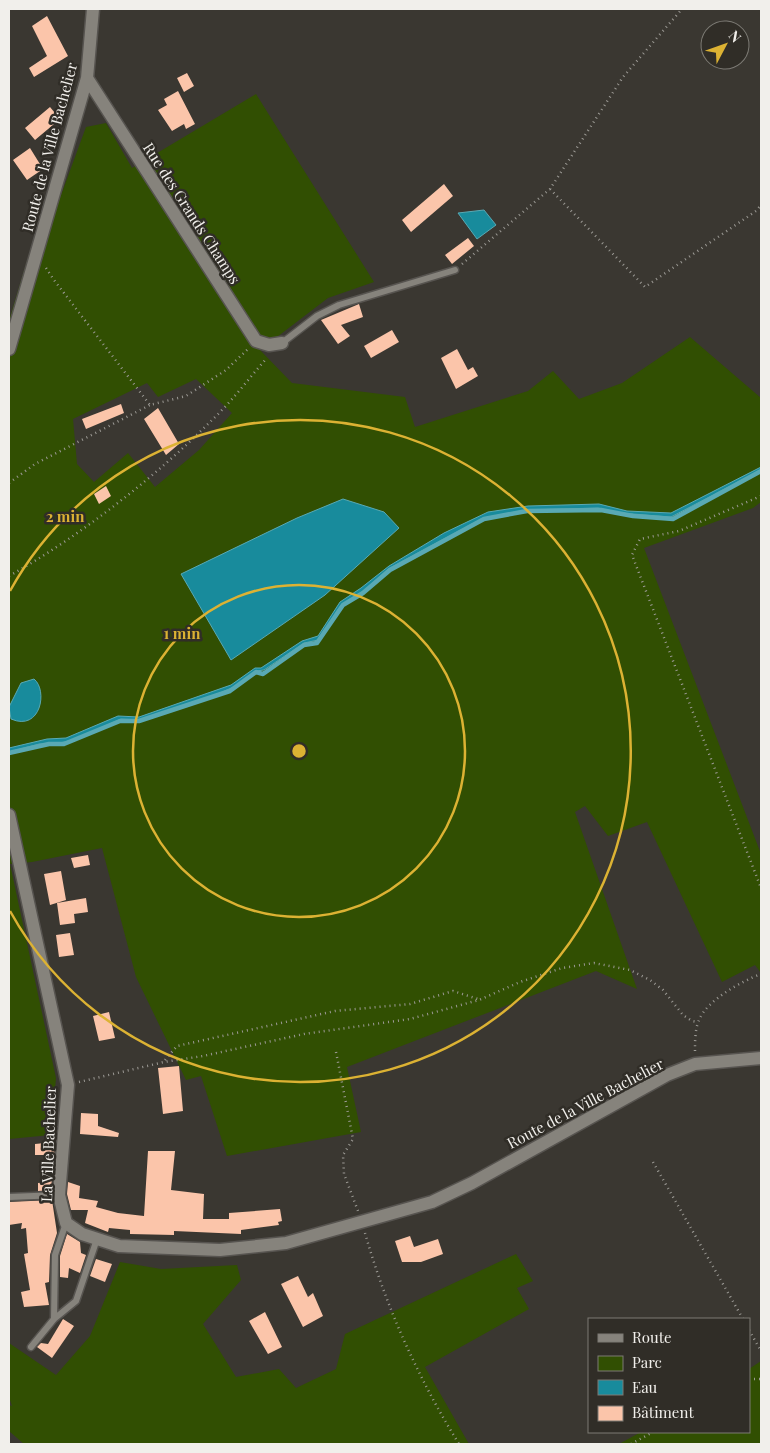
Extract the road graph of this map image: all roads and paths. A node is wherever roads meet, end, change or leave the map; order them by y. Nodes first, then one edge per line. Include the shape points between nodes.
1 (93, 9) edge
2 (682, 9) edge
3 (87, 78) junction
4 (550, 189) junction
5 (761, 205) edge
6 (37, 252) junction
7 (455, 270) joint
8 (256, 341) junction
9 (282, 343) junction
10 (9, 349) edge
11 (150, 405) junction
12 (9, 484) edge
13 (761, 496) edge
14 (9, 576) edge
15 (9, 815) edge
16 (761, 888) edge
17 (761, 974) edge
18 (479, 1000) junction
19 (698, 1022) junction
20 (336, 1052) dead end
21 (761, 1058) edge
22 (164, 1062) junction
23 (695, 1064) junction
24 (68, 1085) junction
25 (652, 1162) dead end
26 (59, 1195) junction
27 (9, 1197) edge
28 (66, 1223) junction
29 (363, 1223) junction
30 (97, 1239) junction
31 (742, 1318) edge
32 (54, 1319) junction
33 (750, 1332) edge
34 (31, 1346) dead end
35 (761, 1351) edge
36 (652, 1433) edge
37 (458, 1444) edge
38 (631, 1444) edge

1 - 3 street, Route de la Ville Bachelier
2 - 4 path via 623,77
3 - 6 street, Route de la Ville Bachelier
3 - 8 street, Rue des Grands Champs
4 - 5 path via 645,287
4 - 7 path
6 - 10 street, Route de la Ville Bachelier
6 - 11 path via 54,280
7 - 9 lane via 339,305
8 - 9 street via 269,345
8 - 11 path via 226,370 186,396
9 - 14 path via 215,417 174,456 104,512
11 - 12 path via 42,460
13 - 16 path via 679,531 640,539 632,555
15 - 24 street, La Ville Bachelier
17 - 19 path via 742,981 718,999
18 - 19 path via 562,968 594,963 630,970 650,980 663,990 683,1015
18 - 22 path via 410,1019 304,1034
18 - 22 path via 453,990 410,1004 335,1012 177,1046
19 - 23 path
20 - 29 path via 353,1139 343,1155 344,1174
21 - 23 street, Route de la Ville Bachelier
22 - 24 path
23 - 29 street, Route de la Ville Bachelier via 668,1075 472,1183 432,1202
24 - 26 street, La Ville Bachelier
25 - 31 path
26 - 27 lane
26 - 28 street, La Ville Bachelier
28 - 30 street
28 - 32 lane via 55,1255
29 - 30 street via 286,1243 220,1250 119,1246
29 - 37 path via 379,1282 430,1397
30 - 32 lane via 76,1301
32 - 34 lane
33 - 35 path
36 - 38 path

